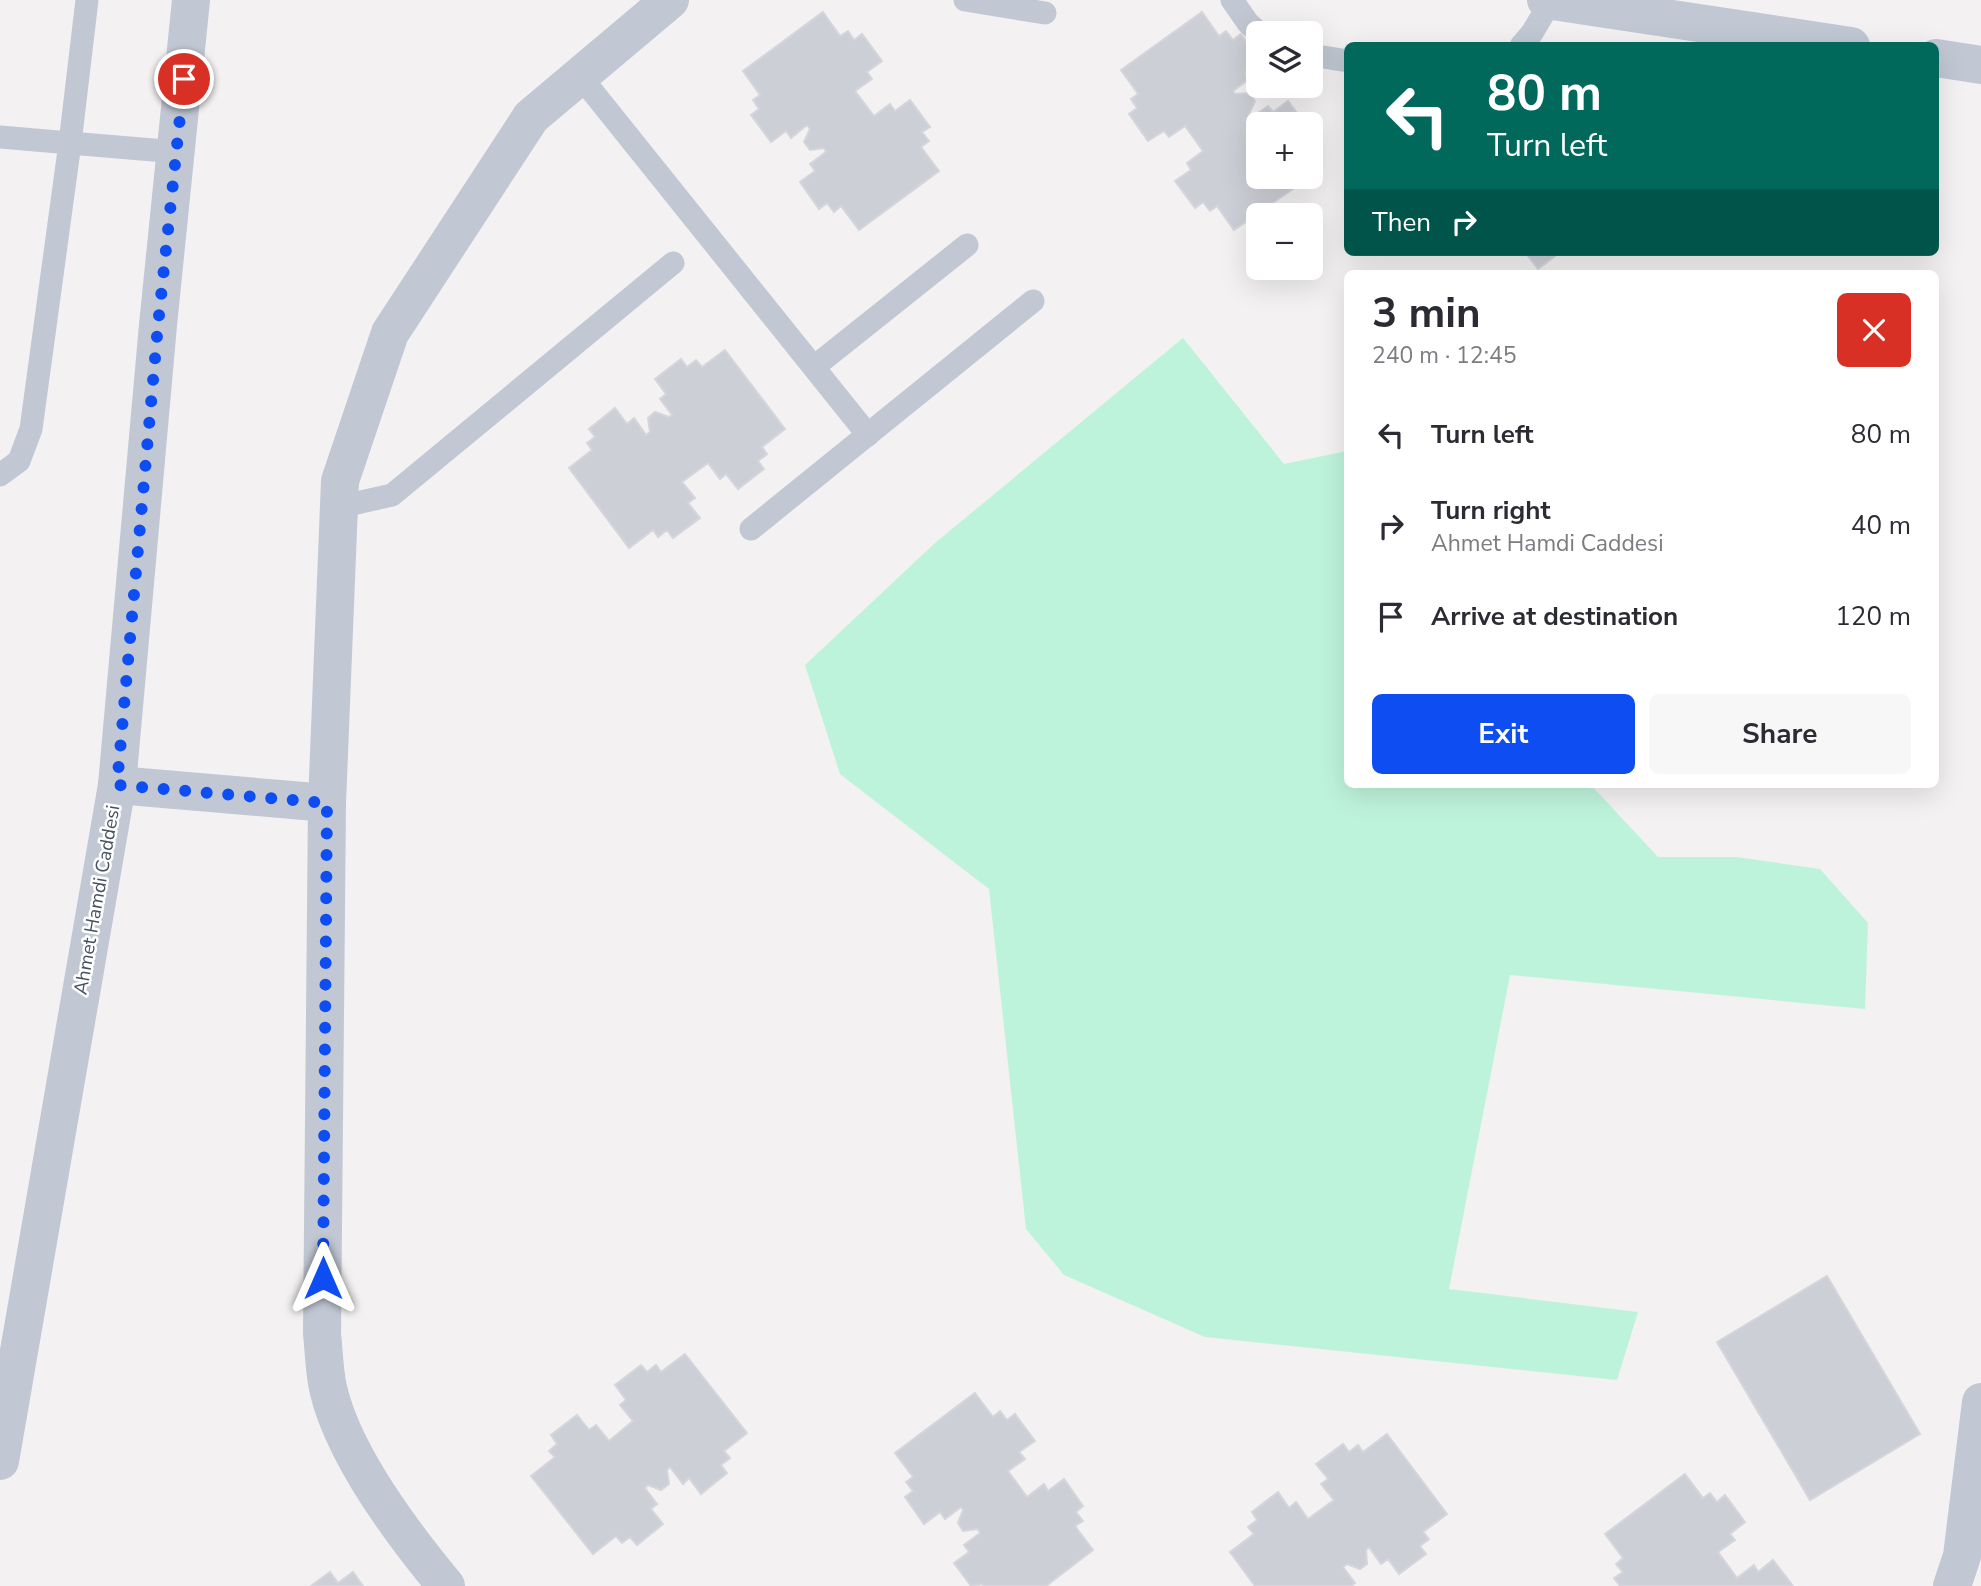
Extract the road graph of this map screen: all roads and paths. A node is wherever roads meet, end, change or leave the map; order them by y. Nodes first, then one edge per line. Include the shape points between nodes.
1 (88, 0) edge
2 (191, 0) edge
3 (670, 0) edge
4 (965, 0) edge
5 (1232, 0) edge
6 (1546, 0) edge
7 (1551, 1) edge
8 (1045, 13) dead end
9 (1247, 21) edge
10 (1524, 42) edge
11 (1824, 42) edge
12 (1323, 57) edge
13 (1939, 58) edge
14 (1344, 60) edge
15 (1981, 65) edge
16 (580, 76) junction
17 (0, 137) edge
18 (70, 144) junction
19 (177, 152) junction
20 (967, 245) dead end
21 (673, 263) dead end
22 (1033, 301) dead end
23 (814, 367) junction
24 (868, 435) junction
25 (0, 475) edge
26 (339, 507) junction
27 (751, 529) dead end
28 (117, 785) junction
29 (327, 803) junction
30 (1981, 1402) edge
31 (0, 1461) edge
32 (446, 1586) edge
33 (1952, 1586) edge

1 - 18 lane
2 - 19 street, Ahmet Hamdi Caddesi
3 - 16 street
4 - 8 lane
5 - 9 lane
6 - 7 street
7 - 10 lane
7 - 11 street
12 - 14 lane
13 - 15 street
16 - 23 lane
16 - 26 street via 531,117 390,333 340,481
17 - 18 lane
18 - 19 lane
18 - 25 lane via 32,429 19,461
19 - 28 street, Ahmet Hamdi Caddesi
20 - 23 lane
21 - 26 lane via 392,495
22 - 24 lane
23 - 24 lane
24 - 27 lane
26 - 29 street
28 - 29 street
28 - 31 street, Ahmet Hamdi Caddesi
29 - 32 street via 322,1334 328,1387 341,1429 359,1464
30 - 33 street via 1962,1556

